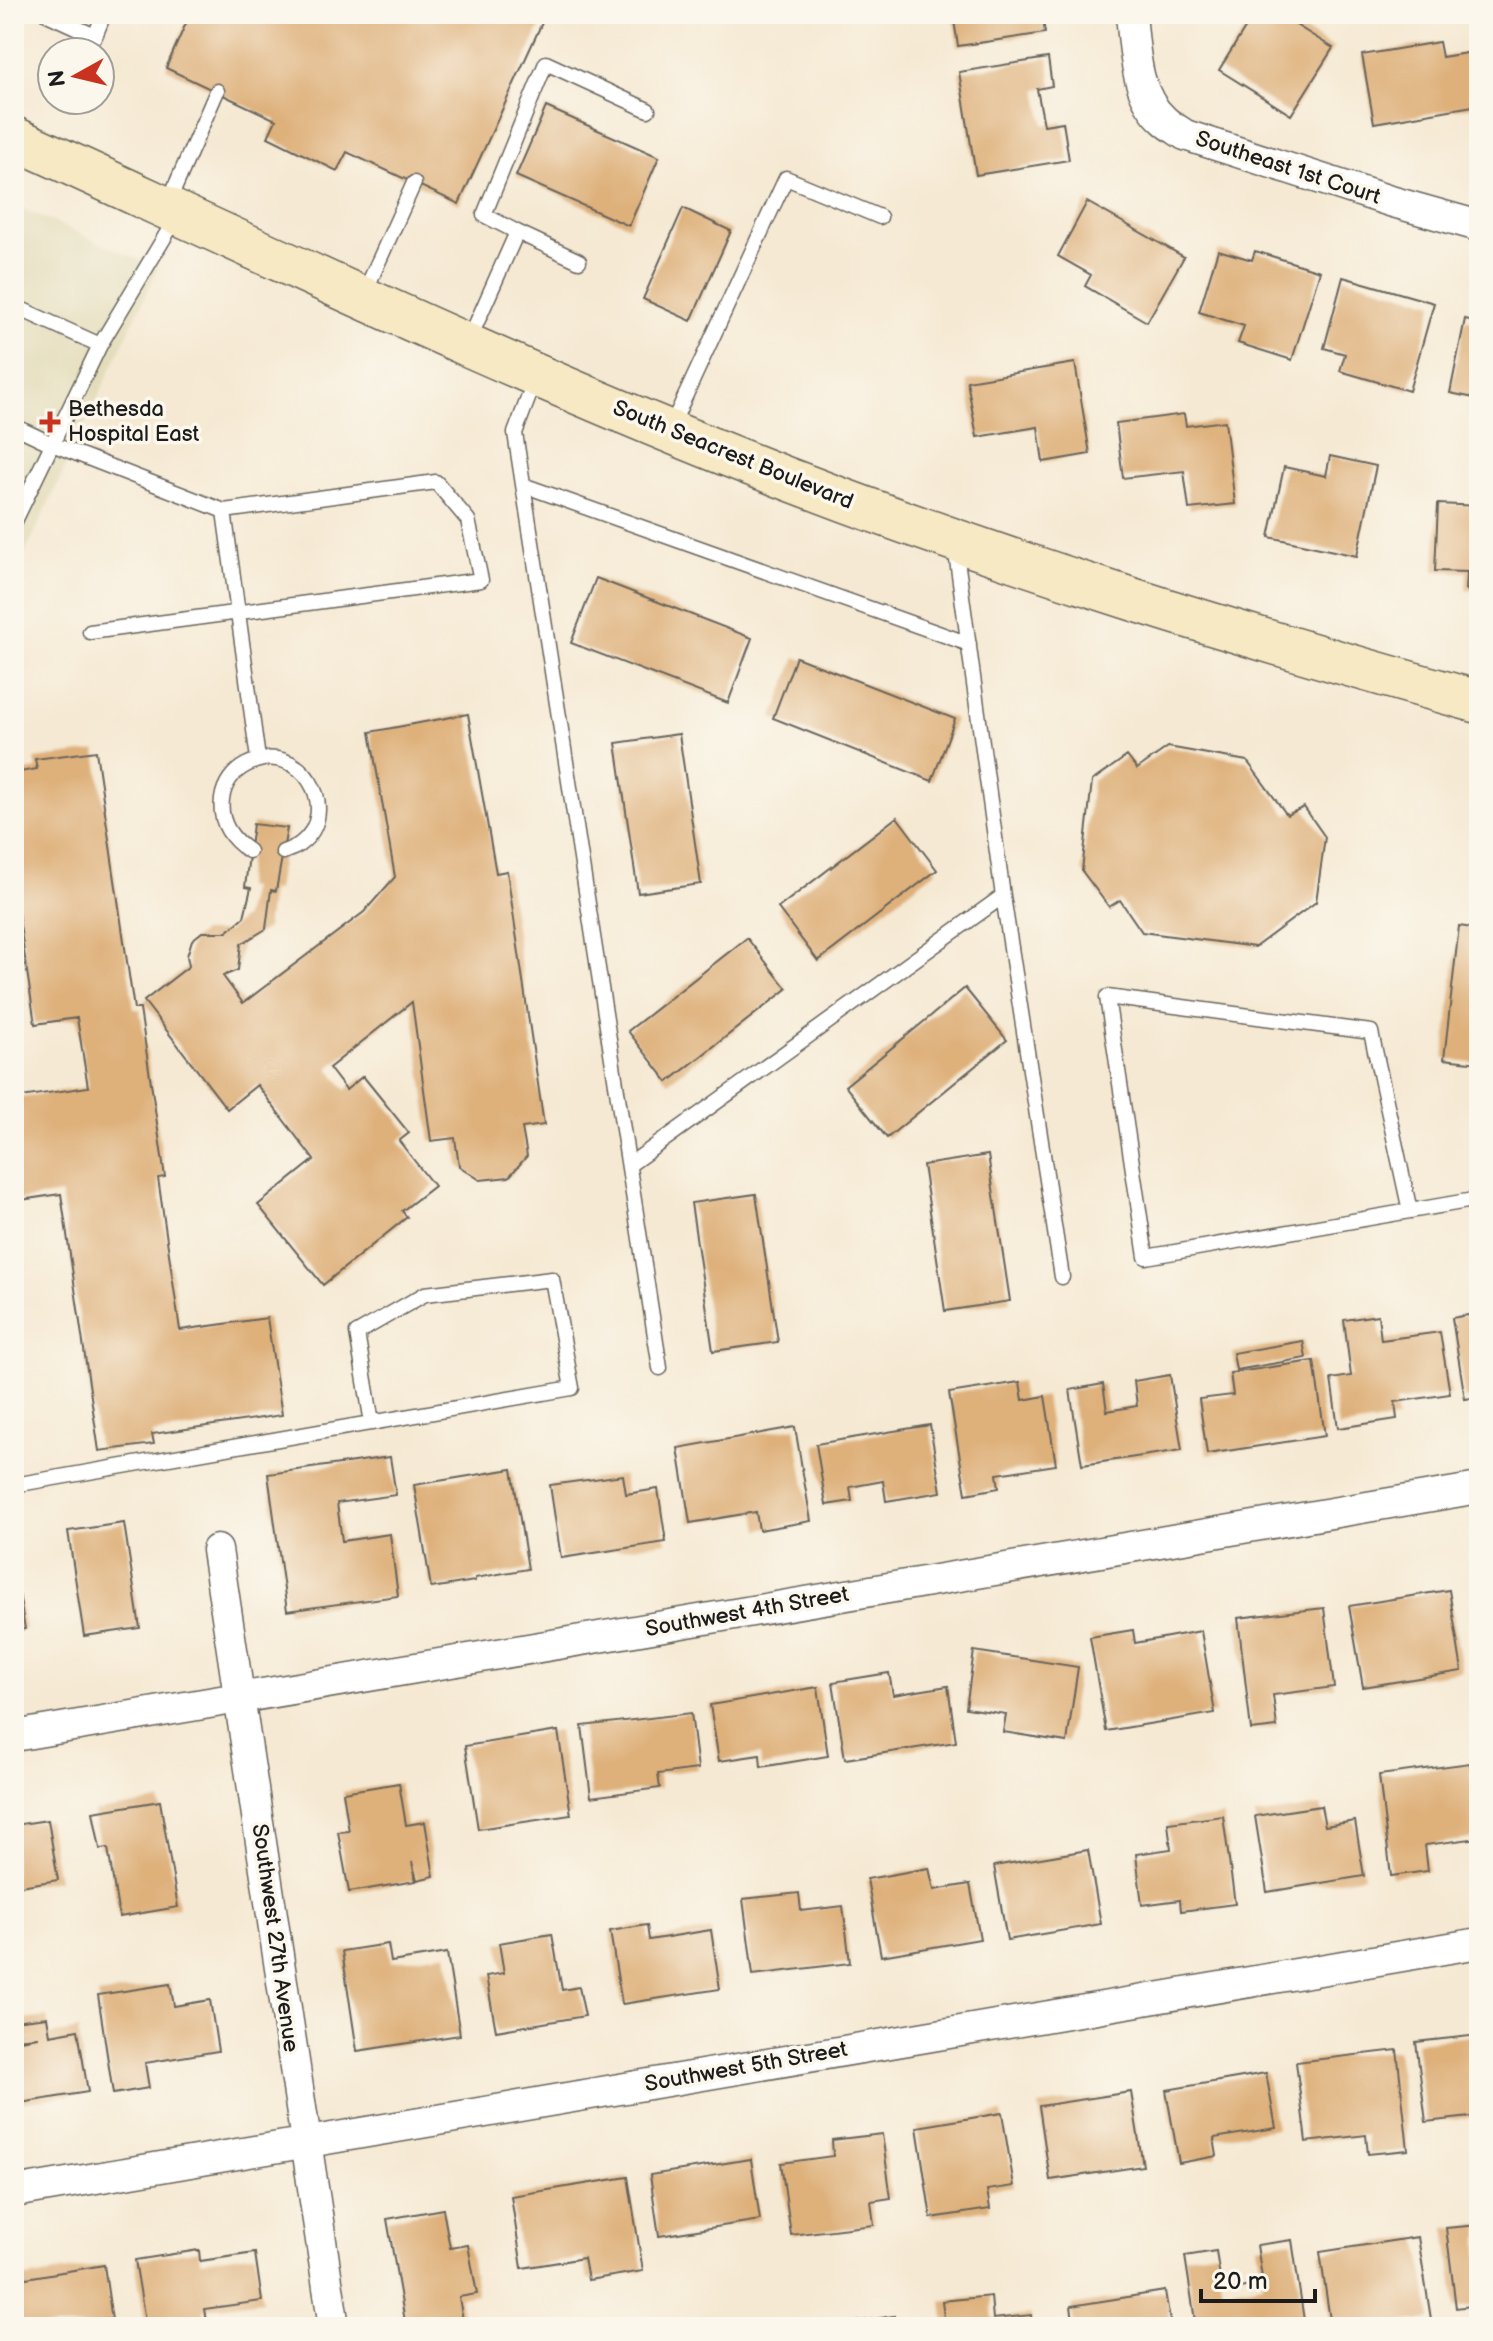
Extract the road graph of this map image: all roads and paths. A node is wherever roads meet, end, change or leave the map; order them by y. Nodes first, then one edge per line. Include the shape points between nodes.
1 (47, 14) edge
2 (104, 14) edge
3 (1131, 14) edge
4 (217, 91) dead end
5 (648, 110) dead end
6 (14, 138) edge
7 (414, 183) dead end
8 (172, 210) junction
9 (880, 217) dead end
10 (1479, 226) edge
11 (517, 232) junction
12 (579, 261) dead end
13 (363, 297) junction
14 (14, 306) edge
15 (467, 344) junction
16 (100, 345) junction
17 (537, 376) junction
18 (14, 426) edge
19 (669, 431) junction
20 (52, 444) junction
21 (523, 485) junction
22 (224, 511) junction
23 (14, 523) edge
24 (954, 539) junction
25 (238, 613) junction
26 (90, 632) dead end
27 (969, 644) junction
28 (1479, 702) edge
29 (258, 759) junction
30 (249, 851) dead end
31 (283, 852) dead end
32 (1003, 896) junction
33 (629, 1165) junction
34 (1479, 1199) edge
35 (1410, 1211) junction
36 (1062, 1277) dead end
37 (660, 1368) dead end
38 (372, 1423) junction
39 (14, 1485) edge
40 (1479, 1488) edge
41 (217, 1550) dead end
42 (240, 1698) junction
43 (14, 1736) edge
44 (1479, 1943) edge
45 (306, 2142) junction
46 (14, 2192) edge
47 (334, 2327) edge

1 - 2 lane via 95,36
3 - 10 street, Southeast 1st Court via 1147,97 1163,119 1185,135
4 - 8 lane
5 - 11 lane via 546,63 484,215
6 - 8 street, South Seacrest Boulevard
7 - 13 lane
8 - 13 street, South Seacrest Boulevard
8 - 16 lane
9 - 19 lane via 786,178
11 - 12 lane
11 - 15 lane
13 - 15 street, South Seacrest Boulevard
14 - 16 lane
15 - 17 street, South Seacrest Boulevard
16 - 20 lane
17 - 19 street, South Seacrest Boulevard
17 - 21 lane via 515,433
18 - 20 lane
19 - 24 street, South Seacrest Boulevard
20 - 22 lane
20 - 23 lane
21 - 27 lane
21 - 33 lane
22 - 25 lane
22 - 25 lane via 436,482 468,520 481,580
24 - 27 lane
24 - 28 street, South Seacrest Boulevard via 1303,653
25 - 26 lane
25 - 29 lane
27 - 32 lane
29 - 30 lane via 238,769 222,798 227,830
29 - 31 lane via 286,761 300,769 317,798 311,831
32 - 33 lane
32 - 36 lane
33 - 37 lane
34 - 35 lane
35 - 35 lane via 1371,1032 1107,997 1146,1257
38 - 38 lane via 572,1388 552,1279 425,1294 357,1333
38 - 39 lane
40 - 42 street, Southwest 4th Street
41 - 42 street, Southwest 27th Avenue
42 - 43 street, Southwest 4th Street
42 - 45 street, Southwest 27th Avenue
44 - 45 street, Southwest 5th Street
45 - 46 street, Southwest 5th Street
45 - 47 street, Southwest 27th Avenue

